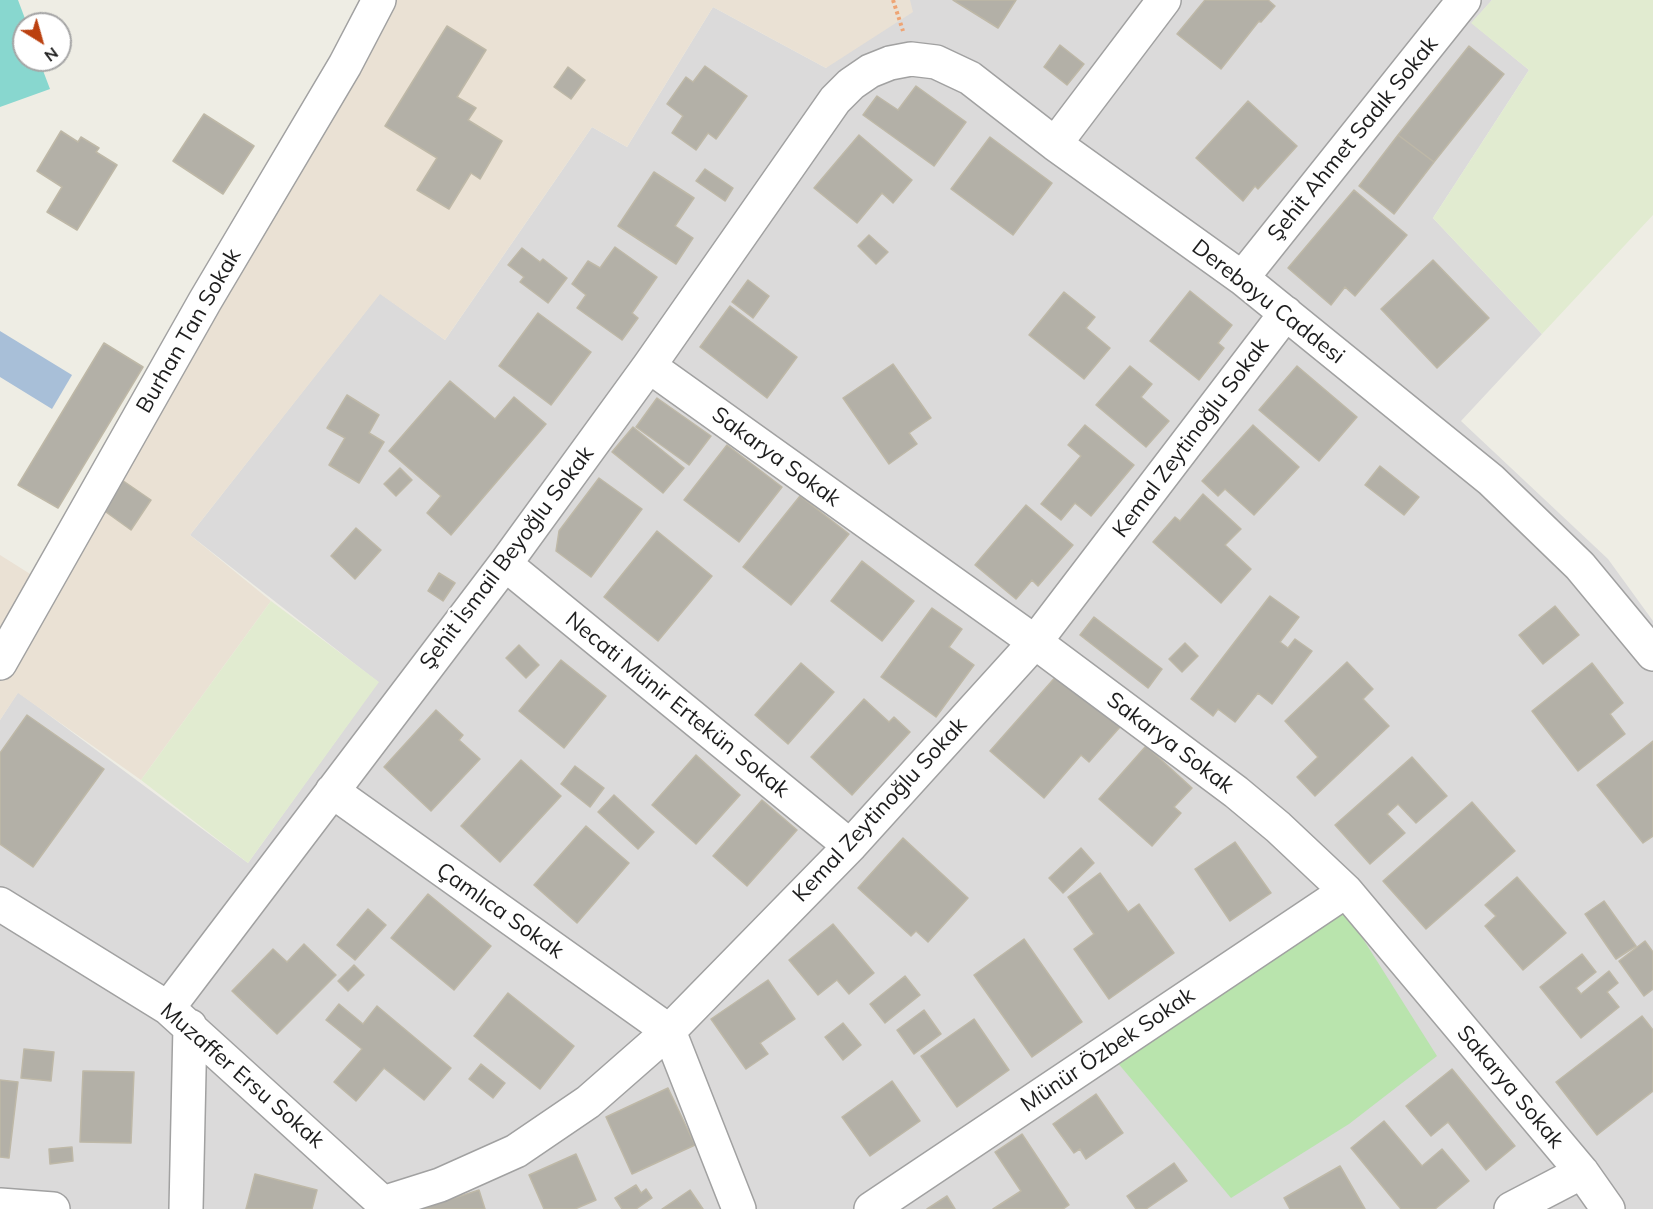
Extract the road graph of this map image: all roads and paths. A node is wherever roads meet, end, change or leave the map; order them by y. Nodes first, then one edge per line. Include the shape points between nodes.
1 (379, 0) edge
2 (893, 0) edge
3 (1164, 0) edge
4 (1464, 0) edge
5 (899, 18) dead end
6 (836, 100) joint
7 (1055, 144) junction
8 (1242, 278) junction
9 (1286, 313) junction
10 (649, 366) junction
11 (505, 564) junction
12 (1035, 642) junction
13 (1653, 654) edge
14 (0, 663) edge
15 (332, 791) junction
16 (850, 846) junction
17 (1346, 891) junction
18 (0, 904) edge
19 (179, 1017) junction
20 (669, 1031) junction
21 (1582, 1172) junction
22 (0, 1205) edge
23 (384, 1206) edge
24 (53, 1209) edge
25 (186, 1209) edge
26 (739, 1209) edge
27 (871, 1209) edge
28 (1511, 1209) edge
29 (1608, 1209) edge

1 - 14 street, Burhan Tan Sokak
2 - 5 path
3 - 7 street
4 - 8 street, Şehit Ahmet Sadık Sokak
6 - 7 street, Dereboyu Caddesi via 851,84 890,63 911,59 936,62 970,78
6 - 10 street, Şehit İsmail Beyoğlu Sokak
7 - 8 street, Dereboyu Caddesi
8 - 9 street, Dereboyu Caddesi
9 - 12 street, Kemal Zeytinoğlu Sokak
9 - 13 street, Dereboyu Caddesi via 1491,480 1542,527
10 - 11 street, Şehit İsmail Beyoğlu Sokak
10 - 12 street, Sakarya Sokak
11 - 15 street, Şehit İsmail Beyoğlu Sokak
11 - 16 street, Necati Münir Ertekün Sokak
12 - 16 street, Kemal Zeytinoğlu Sokak
12 - 17 street, Sakarya Sokak via 1236,792
15 - 19 street, Şehit İsmail Beyoğlu Sokak
15 - 20 street, Çamlıca Sokak
16 - 20 street, Kemal Zeytinoğlu Sokak
17 - 21 street, Sakarya Sokak
17 - 27 street, Münür Özbek Sokak
18 - 19 street, Muzaffer Ersu Sokak
19 - 23 street, Muzaffer Ersu Sokak
19 - 25 street
20 - 23 street, Kemal Zeytinoğlu Sokak via 588,1102 525,1146 478,1170
20 - 26 street
21 - 28 street
21 - 29 street, Sakarya Sokak
22 - 24 street

